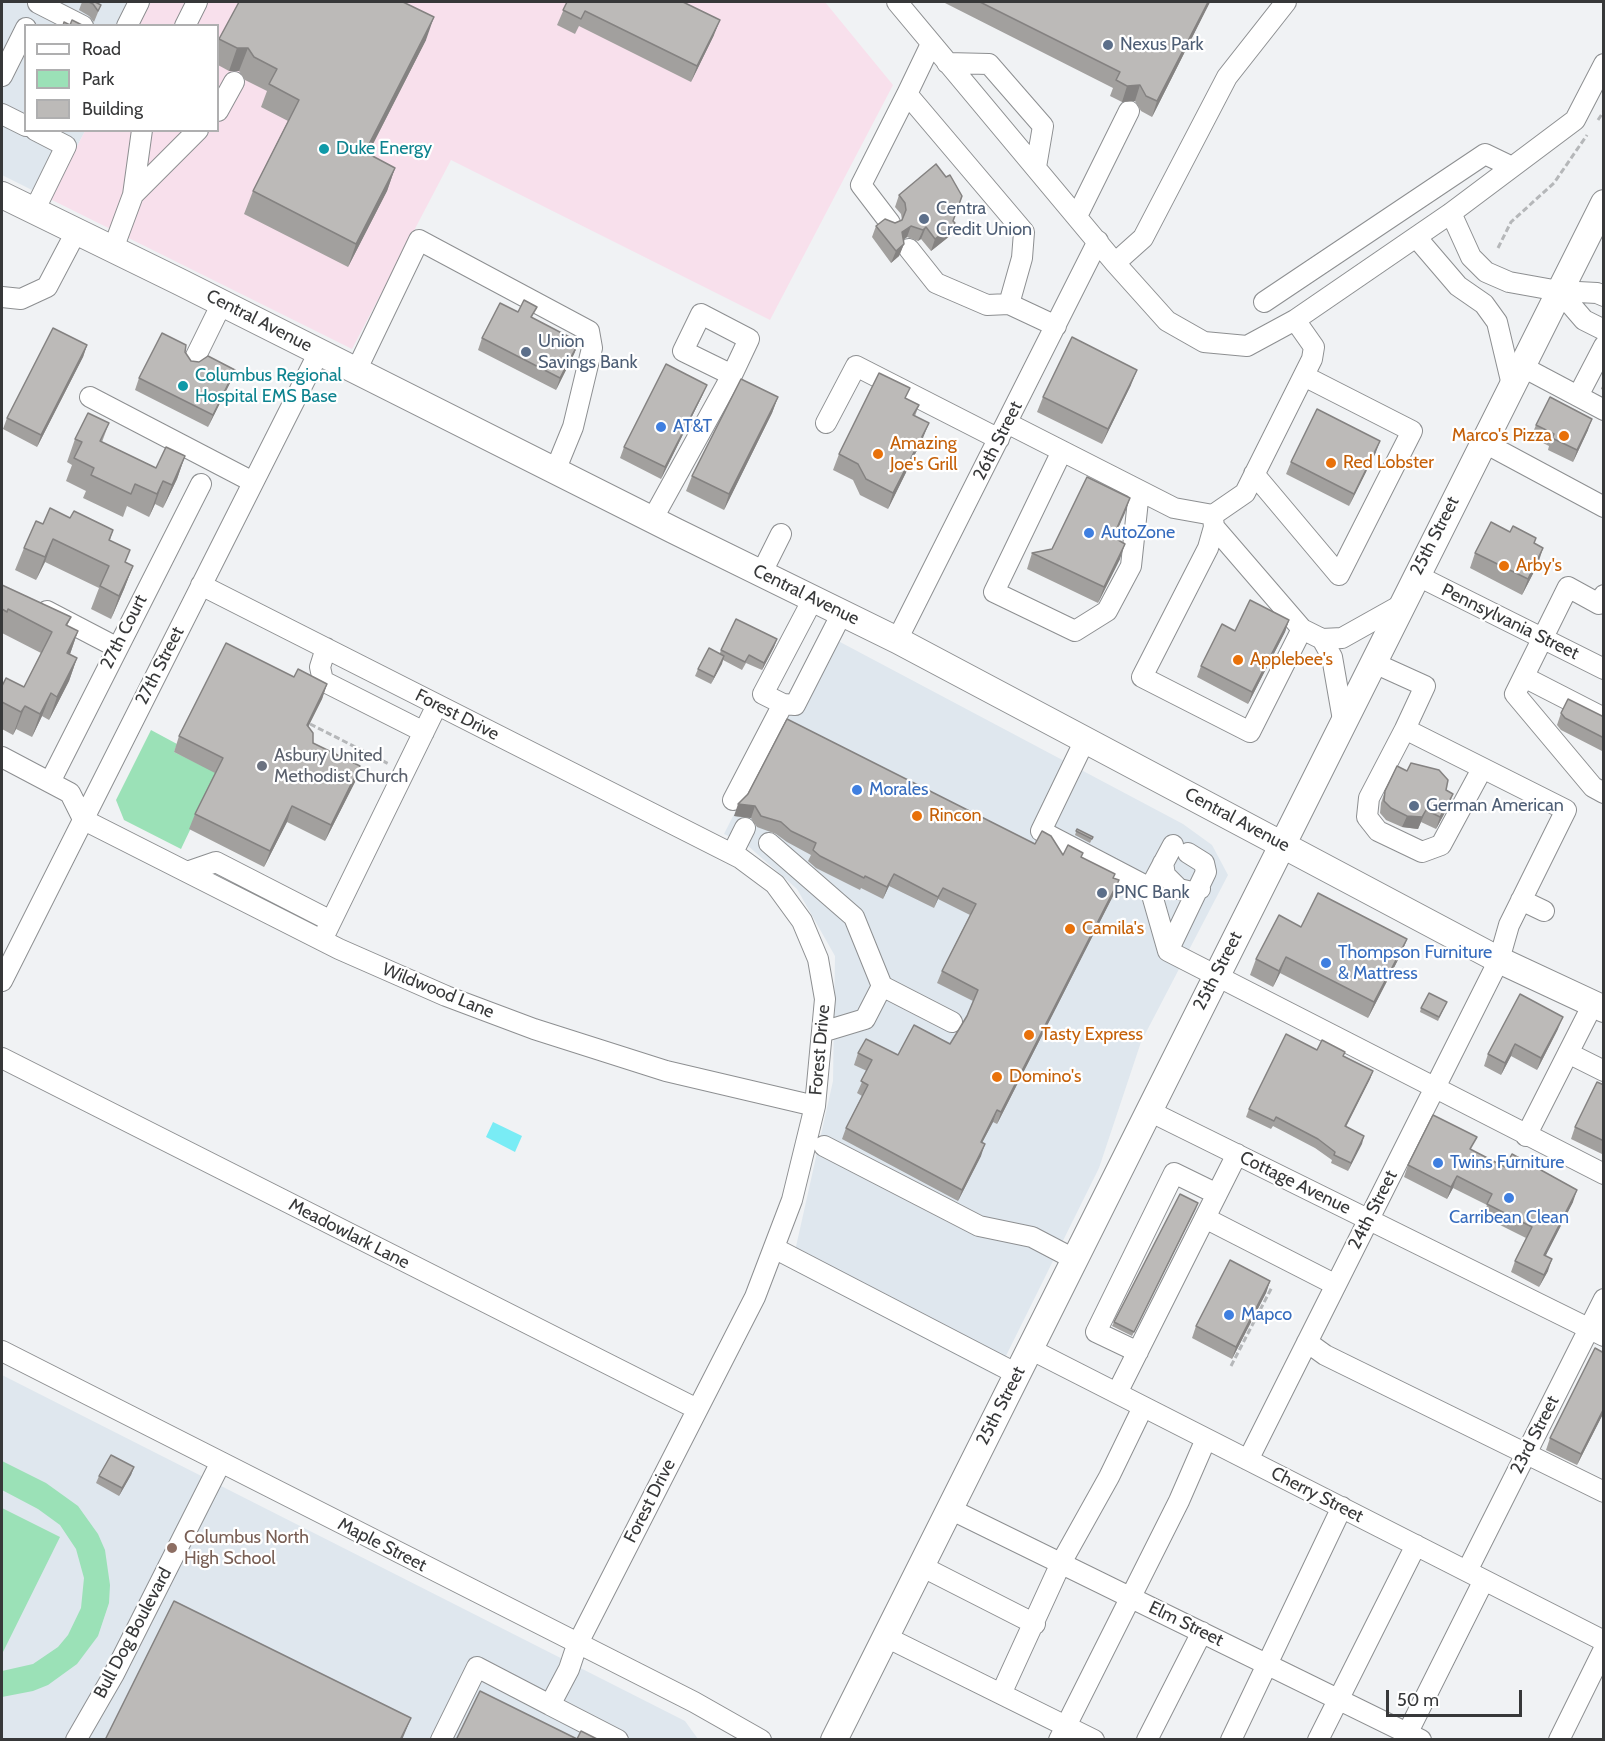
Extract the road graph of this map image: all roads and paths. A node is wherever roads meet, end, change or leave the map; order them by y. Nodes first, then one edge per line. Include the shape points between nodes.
1 (39, 2) edge
2 (139, 2) edge
3 (197, 2) edge
4 (897, 2) edge
5 (1285, 2) edge
6 (28, 24) edge
7 (79, 24) edge
8 (128, 24) edge
9 (186, 24) edge
10 (24, 31) edge
11 (931, 44) junction
12 (947, 63) junction
13 (1604, 64) edge
14 (2, 76) edge
15 (234, 82) dead end
16 (907, 94) junction
17 (219, 109) edge
18 (1129, 111) dead end
19 (1604, 111) edge
20 (2, 114) edge
21 (24, 125) edge
22 (44, 132) edge
23 (142, 132) edge
24 (196, 132) edge
25 (70, 138) edge
26 (1036, 167) junction
27 (1512, 167) junction
28 (2, 195) edge
29 (133, 195) junction
30 (1604, 203) edge
31 (34, 211) junction
32 (1451, 213) junction
33 (1077, 216) junction
34 (890, 223) edge
35 (76, 232) junction
36 (1416, 237) junction
37 (1595, 239) edge
38 (1098, 241) junction
39 (1498, 248) dead end
40 (113, 249) junction
41 (909, 249) dead end
42 (1115, 263) junction
43 (1559, 291) junction
44 (1604, 296) edge
45 (2, 297) edge
46 (1264, 302) dead end
47 (222, 303) junction
48 (1009, 304) junction
49 (1294, 320) junction
50 (1056, 326) junction
51 (1604, 330) edge
52 (1604, 346) edge
53 (319, 352) junction
54 (192, 362) edge
55 (356, 371) junction
56 (732, 375) dead end
57 (1517, 375) junction
58 (1304, 376) junction
59 (1578, 396) junction
60 (90, 397) dead end
61 (1604, 410) edge
62 (826, 423) dead end
63 (1003, 431) junction
64 (1483, 442) junction
65 (1062, 451) junction
66 (555, 471) junction
67 (1254, 474) junction
68 (253, 482) junction
69 (201, 484) dead end
70 (1139, 491) junction
71 (1604, 507) edge
72 (652, 520) junction
73 (1214, 521) junction
74 (781, 534) dead end
75 (761, 574) junction
76 (1416, 575) junction
77 (201, 585) junction
78 (1604, 595) edge
79 (813, 599) junction
80 (27, 600) edge
81 (1401, 605) junction
82 (842, 613) junction
83 (1302, 629) junction
84 (1542, 638) junction
85 (1322, 639) junction
86 (897, 640) junction
87 (116, 647) junction
88 (326, 648) junction
89 (1372, 662) junction
90 (1604, 669) edge
91 (1524, 677) junction
92 (783, 704) junction
93 (437, 705) junction
94 (1604, 718) edge
95 (1343, 720) junction
96 (310, 724) edge
97 (1405, 729) junction
98 (424, 732) junction
99 (1085, 740) junction
100 (2, 757) edge
101 (391, 765) dead end
102 (1482, 769) junction
103 (50, 782) junction
104 (1604, 793) edge
105 (733, 800) dead end
106 (83, 819) junction
107 (745, 828) dead end
108 (769, 843) dead end
109 (1282, 844) junction
110 (732, 854) junction
111 (1164, 863) junction
112 (187, 872) junction
113 (1150, 888) junction
114 (1200, 889) junction
115 (1521, 900) junction
116 (1544, 911) dead end
117 (331, 921) junction
118 (322, 940) junction
119 (1168, 951) junction
120 (1499, 960) junction
121 (1215, 976) junction
122 (2, 981) edge
123 (882, 986) junction
124 (1598, 1006) edge
125 (952, 1022) dead end
126 (822, 1032) junction
127 (1568, 1053) junction
128 (2, 1058) edge
129 (1604, 1071) edge
130 (1435, 1086) junction
131 (815, 1106) junction
132 (1147, 1110) junction
133 (1526, 1137) junction
134 (824, 1146) dead end
135 (1238, 1154) junction
136 (1604, 1174) edge
137 (1217, 1194) junction
138 (1205, 1218) junction
139 (1368, 1219) junction
140 (774, 1248) junction
141 (1074, 1259) junction
142 (1336, 1285) junction
143 (1272, 1287) edge
144 (1604, 1299) edge
145 (1596, 1332) edge
146 (1307, 1342) junction
147 (1030, 1349) junction
148 (2, 1352) edge
149 (1138, 1352) junction
150 (1231, 1366) dead end
151 (1017, 1374) junction
152 (1117, 1394) junction
153 (1143, 1407) junction
154 (697, 1409) junction
155 (1206, 1439) junction
156 (1526, 1453) junction
157 (1248, 1460) junction
158 (221, 1462) junction
159 (1604, 1492) edge
160 (1342, 1508) junction
161 (950, 1509) junction
162 (1416, 1545) junction
163 (1061, 1563) junction
164 (921, 1566) junction
165 (1475, 1575) junction
166 (1131, 1598) junction
167 (1035, 1624) junction
168 (1202, 1632) junction
169 (885, 1637) junction
170 (1604, 1641) edge
171 (577, 1645) junction
172 (1604, 1649) edge
173 (1269, 1665) junction
174 (1001, 1694) junction
175 (1339, 1699) junction
176 (550, 1705) junction
177 (1063, 1733) edge
178 (1411, 1737) edge
179 (76, 1740) edge
180 (441, 1740) edge
181 (618, 1740) edge
182 (761, 1740) edge
183 (834, 1740) edge
184 (1094, 1740) edge
185 (1147, 1740) edge
186 (1231, 1740) edge
187 (1318, 1740) edge
188 (1559, 1740) edge

1 - 6 street
1 - 7 street
2 - 8 street
3 - 9 street
4 - 11 street
5 - 42 street via 1227,77 1143,238
10 - 14 street
11 - 12 street
11 - 16 street
12 - 26 street
12 - 26 street via 988,64 1043,126
13 - 27 street via 1575,120
15 - 17 street
16 - 34 street via 861,185
16 - 48 street via 1024,232 1022,258
18 - 33 street
19 - 39 path via 1554,183 1511,222
20 - 21 street
22 - 25 street
23 - 29 street
24 - 29 street
25 - 31 street
26 - 33 street
27 - 32 street
27 - 46 street via 1485,154
28 - 31 main road, Central Avenue
29 - 40 street
30 - 37 main road, 25th Street
31 - 35 main road, Central Avenue
32 - 36 street
32 - 43 street via 1471,258 1486,272 1509,282
33 - 38 street
35 - 40 main road, Central Avenue
35 - 45 street via 47,287 21,299
36 - 49 street
36 - 57 street via 1458,286 1484,304 1497,322
37 - 43 main road, 25th Street
38 - 42 street
38 - 50 street, 26th Street
40 - 47 main road, Central Avenue
41 - 48 street via 936,283 987,305
42 - 49 street via 1167,321 1204,342 1247,346
43 - 44 street
43 - 51 street via 1584,320
43 - 57 main road, 25th Street
47 - 53 main road, Central Avenue
47 - 54 street
48 - 50 street
49 - 58 street via 1314,347
50 - 63 street, 26th Street
52 - 59 street
53 - 55 main road, Central Avenue
53 - 68 street, 27th Street
55 - 66 main road, Central Avenue
55 - 66 street via 419,240 589,331 592,348 576,416
56 - 72 street
57 - 59 street
57 - 64 main road, 25th Street
58 - 67 street
58 - 67 street via 1412,431 1339,575
59 - 61 street
60 - 68 street
62 - 63 street via 856,366
63 - 65 street
63 - 86 street, 26th Street
64 - 71 street
64 - 76 main road, 25th Street
65 - 70 street
65 - 70 street via 994,592 1075,631 1107,611 1131,566
66 - 72 main road, Central Avenue
67 - 73 street via 1245,493
68 - 77 street, 27th Street
69 - 87 street, 27th Court
70 - 73 street
72 - 75 main road, Central Avenue
73 - 83 street
73 - 83 street via 1208,548 1142,676 1250,732
74 - 75 street
75 - 79 main road, Central Avenue
76 - 81 main road, 25th Street
76 - 84 street, Pennsylvania Street
77 - 88 street, Forest Drive
77 - 106 street, 27th Street
78 - 84 street via 1599,604 1568,587
79 - 82 main road, Central Avenue
79 - 92 street via 763,694
80 - 87 street
81 - 85 street via 1342,638
81 - 89 main road, 25th Street
82 - 86 main road, Central Avenue
82 - 92 street via 795,705
83 - 85 street
84 - 90 street, Pennsylvania Street
84 - 91 street
85 - 95 street via 1332,657
86 - 99 main road, Central Avenue
87 - 103 street, 27th Court
88 - 93 street, Forest Drive
88 - 98 street via 320,668 323,681
89 - 95 main road, 25th Street
89 - 97 street via 1425,686
91 - 94 street
91 - 104 street via 1515,694 1593,787
92 - 105 street
93 - 98 street
93 - 110 street, Forest Drive
95 - 109 main road, 25th Street
96 - 101 path
97 - 102 street
97 - 102 street via 1369,798 1367,817 1378,831 1422,852 1440,844
98 - 117 street
99 - 109 main road, Central Avenue
99 - 113 street via 1041,831
100 - 103 street
102 - 115 street, 24th Street via 1566,810
103 - 106 street via 70,793
106 - 112 street, Wildwood Lane
106 - 122 street, 27th Street
107 - 110 street
108 - 123 street via 854,917
109 - 120 main road, Central Avenue
109 - 121 main road, 25th Street
110 - 126 street, Forest Drive via 775,884 802,921 819,958 825,999
111 - 113 street
111 - 114 street via 1165,875 1179,889
111 - 114 street via 1180,849 1204,862 1206,872
112 - 117 street via 216,862
112 - 118 street, Wildwood Lane
113 - 119 street
114 - 119 street
115 - 116 street
115 - 120 street, 24th Street
117 - 118 street
118 - 131 street, Wildwood Lane via 446,996 534,1029 666,1071
119 - 121 street
120 - 124 main road, Central Avenue
120 - 130 street, 24th Street
121 - 130 street
121 - 132 main road, 25th Street
123 - 125 street
123 - 126 street via 865,1019
124 - 127 street
126 - 131 street, Forest Drive
127 - 129 street
127 - 133 street
128 - 154 street, Meadowlark Lane
130 - 133 street
130 - 139 street, 24th Street
131 - 140 street, Forest Drive via 792,1200
132 - 135 street, Cottage Avenue
132 - 141 main road, 25th Street
133 - 136 street
134 - 141 street via 979,1226 1032,1237
135 - 137 street
135 - 139 street, Cottage Avenue
137 - 138 street
137 - 149 street via 1174,1173 1096,1332
138 - 142 street
138 - 149 street
139 - 142 street, 24th Street
139 - 145 street, Cottage Avenue
140 - 151 street
140 - 154 street, Forest Drive via 754,1297
141 - 147 main road, 25th Street
142 - 146 street, 24th Street
143 - 150 path
144 - 145 street, 23rd Street
145 - 156 street, 23rd Street
146 - 156 street via 1325,1355
146 - 157 street, 24th Street
147 - 151 main road, 25th Street
147 - 152 street, Cherry Street
148 - 158 street, Maple Street
149 - 152 street
151 - 161 main road, 25th Street
152 - 153 street, Cherry Street
153 - 155 street, Cherry Street
153 - 163 street
154 - 171 street, Forest Drive
155 - 157 street, Cherry Street
155 - 166 street
156 - 159 street
156 - 165 street, 23rd Street
157 - 160 street, Cherry Street
158 - 171 street, Maple Street
158 - 179 street, Bull Dog Boulevard via 114,1674
160 - 162 street, Cherry Street
160 - 173 street
161 - 163 street, Elm Street
161 - 164 main road, 25th Street
162 - 165 street, Cherry Street
162 - 175 street
163 - 166 street, Elm Street
163 - 167 street
164 - 167 street
164 - 169 main road, 25th Street
165 - 170 street, Cherry Street
165 - 178 street, 23rd Street
166 - 168 street, Elm Street
166 - 177 street
167 - 174 street
168 - 173 street, Elm Street
168 - 185 street
169 - 174 street
169 - 183 main road, 25th Street
171 - 176 street, Forest Drive
171 - 182 street, Maple Street via 694,1702
172 - 188 street
173 - 175 street, Elm Street
173 - 186 street
174 - 177 street
175 - 178 street, Elm Street
175 - 187 street
176 - 180 street via 477,1667
176 - 181 street
177 - 184 street

